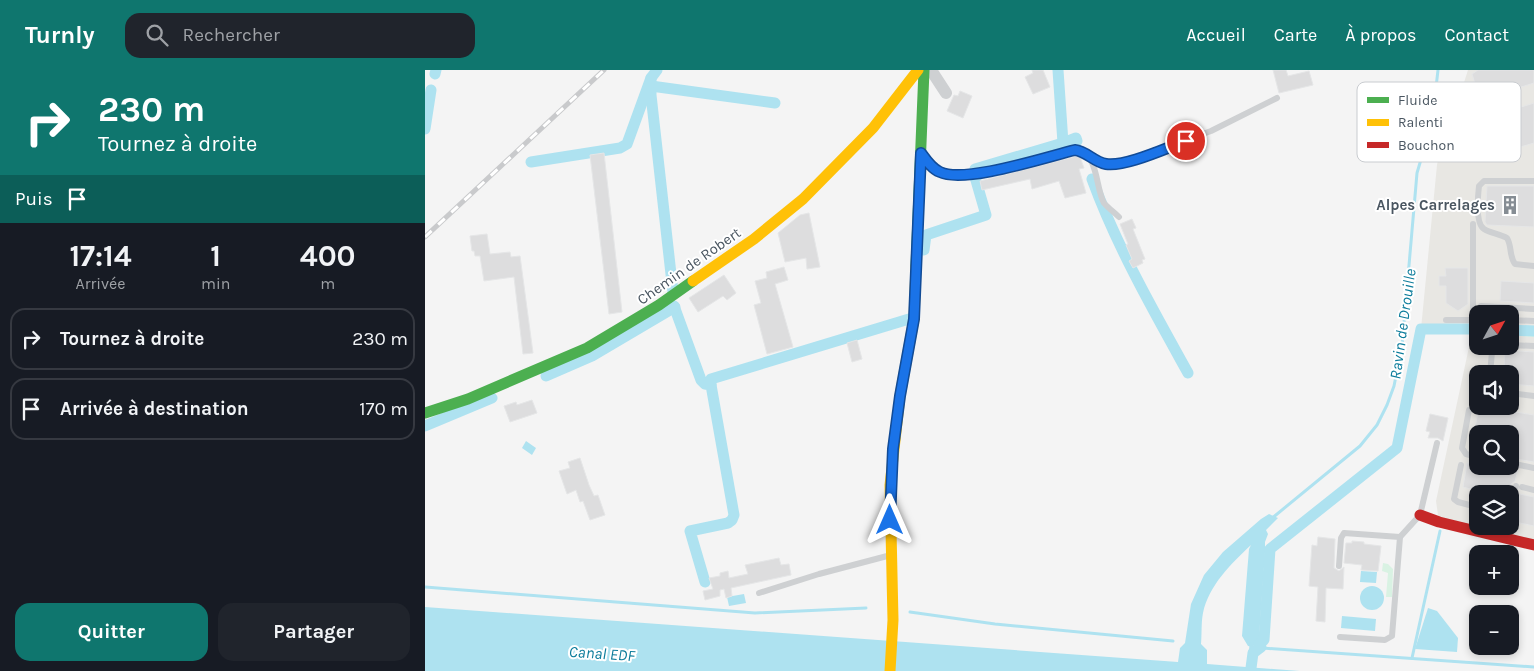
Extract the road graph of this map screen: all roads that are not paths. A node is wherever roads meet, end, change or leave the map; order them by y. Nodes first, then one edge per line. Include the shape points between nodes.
1 (918, 70) edge
2 (925, 70) edge
3 (931, 70) edge
4 (946, 93) dead end
5 (1277, 98) dead end
6 (1084, 152) junction
7 (921, 153) junction
8 (1534, 181) edge
9 (1119, 217) dead end
10 (1473, 224) dead end
11 (1534, 266) edge
12 (1475, 305) edge
13 (1519, 308) edge
14 (1534, 309) edge
15 (1446, 320) dead end
16 (1469, 320) edge
17 (1519, 320) edge
18 (1534, 321) edge
19 (1519, 345) edge
20 (1534, 346) edge
21 (1519, 394) edge
22 (1534, 396) edge
23 (1469, 410) dead end
24 (425, 413) edge
25 (1437, 443) dead end
26 (1469, 455) edge
27 (1461, 465) dead end
28 (1519, 465) edge
29 (1534, 468) edge
30 (1519, 487) edge
31 (1534, 490) edge
32 (1469, 504) edge
33 (1420, 515) junction
34 (1469, 535) edge
35 (1506, 535) edge
36 (1400, 537) junction
37 (1534, 545) edge
38 (892, 555) junction
39 (1339, 566) dead end
40 (759, 593) dead end
41 (1340, 637) dead end
42 (890, 671) edge

1 - 24 street, Chemin de Robert via 873,128 803,199 754,239 675,295 587,348 468,399
2 - 7 street
3 - 4 street
5 - 6 lane via 1202,134 1121,164 1106,164
6 - 7 lane via 1075,150 977,175 958,176 948,176 935,170
6 - 9 lane via 1093,164 1104,202
7 - 38 street via 914,319 892,464
8 - 11 lane via 1483,181 1479,188 1478,213 1483,229 1507,238 1515,264
10 - 12 lane
13 - 14 lane
15 - 16 lane
17 - 18 lane
19 - 20 lane
21 - 22 lane
23 - 26 lane via 1463,448
25 - 33 lane
27 - 32 lane via 1454,499
28 - 29 lane
30 - 31 lane
33 - 34 street
33 - 36 lane
35 - 37 street
36 - 39 lane via 1344,534
36 - 41 lane via 1392,636 1385,640
38 - 40 lane
38 - 42 street

